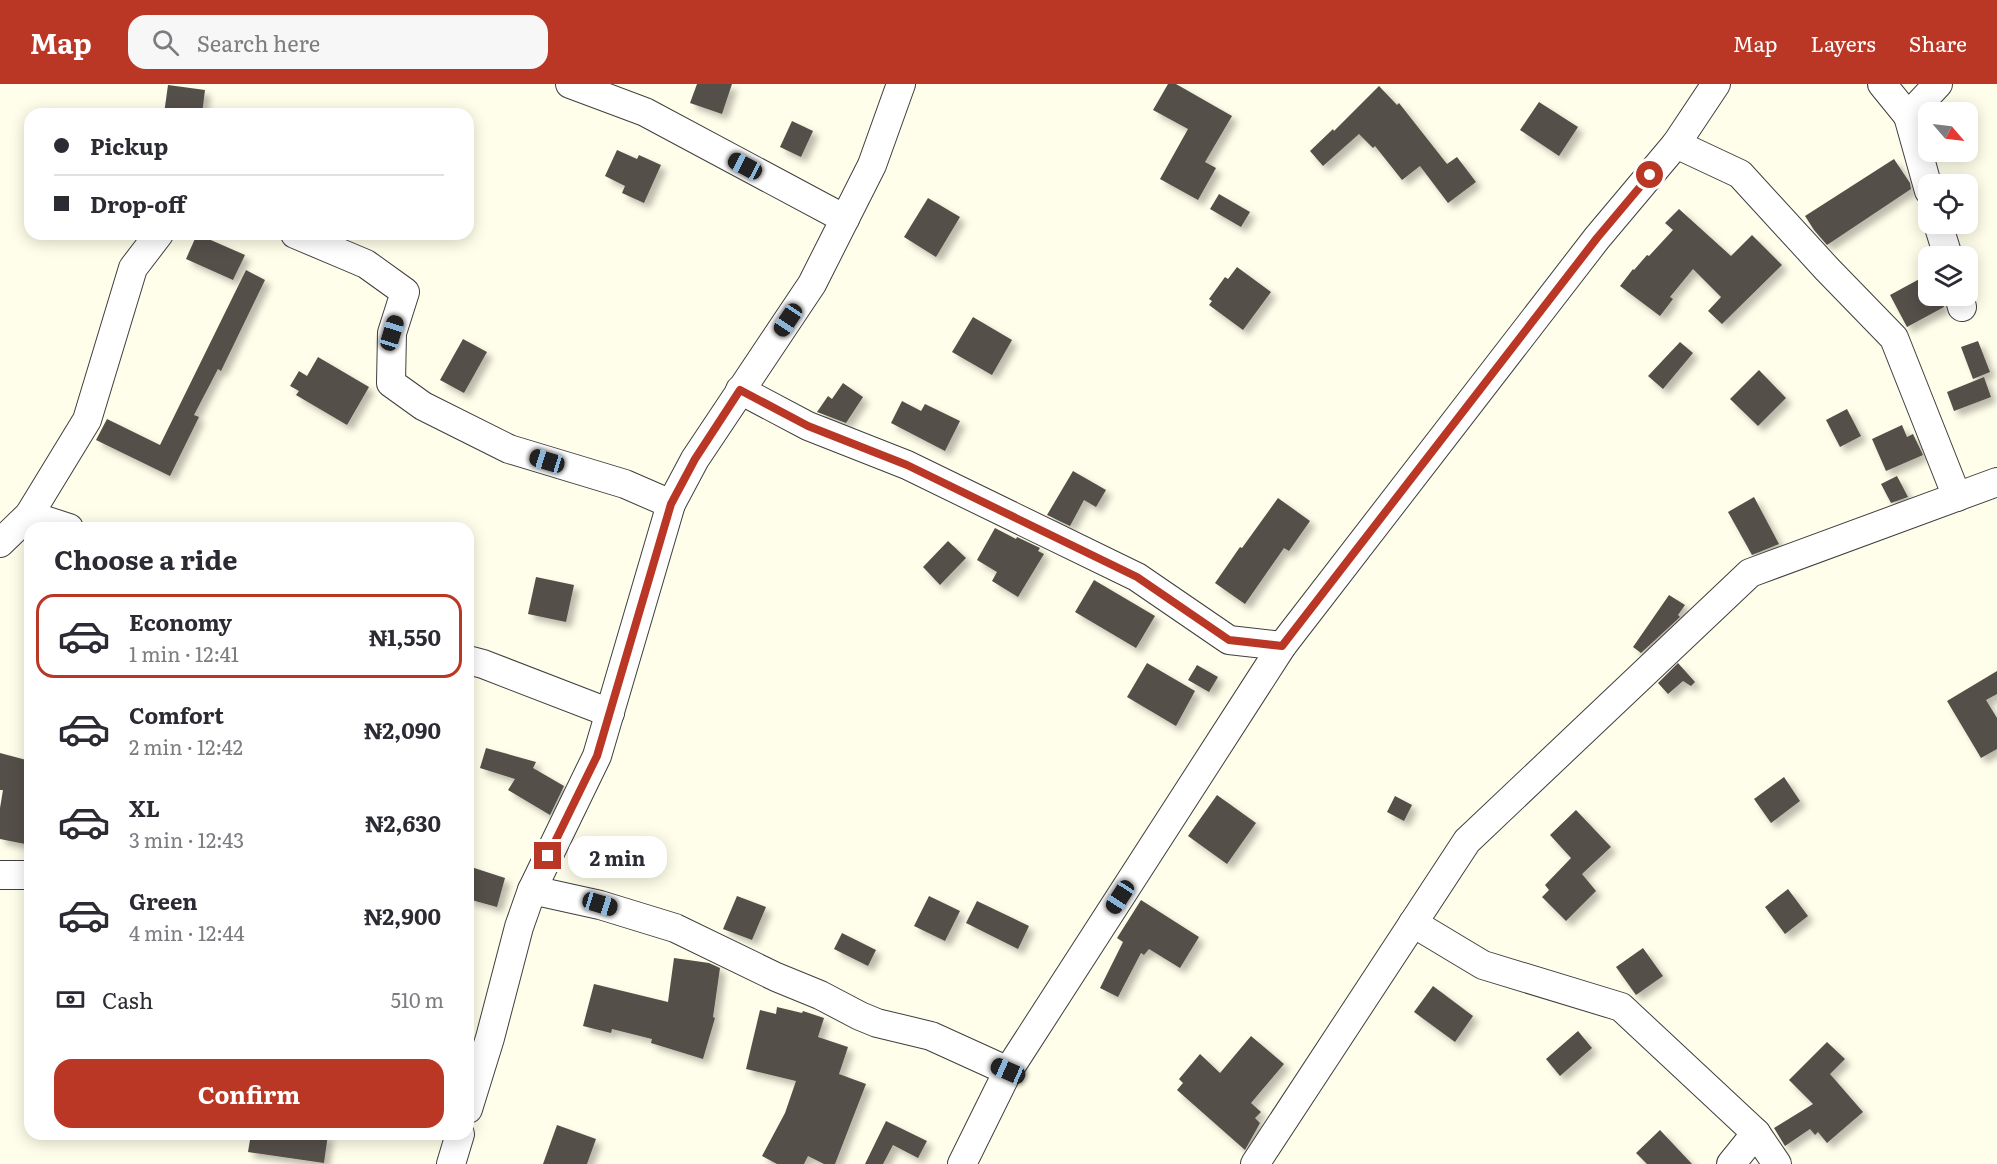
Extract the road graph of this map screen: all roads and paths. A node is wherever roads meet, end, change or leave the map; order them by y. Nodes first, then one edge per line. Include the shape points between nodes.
1 (570, 84) edge
2 (901, 84) edge
3 (1716, 84) edge
4 (1882, 84) edge
5 (1938, 84) edge
6 (1908, 116) junction
7 (1676, 144) junction
8 (1924, 174) edge
9 (845, 219) junction
10 (154, 240) edge
11 (309, 240) edge
12 (740, 390) junction
13 (1997, 482) edge
14 (1957, 497) junction
15 (671, 504) junction
16 (29, 515) junction
17 (51, 522) edge
18 (0, 543) edge
19 (1282, 646) junction
20 (474, 662) edge
21 (610, 713) junction
22 (0, 875) edge
23 (24, 875) edge
24 (532, 890) junction
25 (1413, 923) junction
26 (474, 1068) edge
27 (1008, 1071) junction
28 (1756, 1133) junction
29 (458, 1140) edge
30 (451, 1164) edge
31 (962, 1164) edge
32 (1255, 1164) edge
33 (1731, 1164) edge
34 (1777, 1164) edge

1 - 9 street via 645,112
2 - 9 street via 872,165
3 - 7 street
4 - 6 street
5 - 6 street
6 - 8 street
7 - 14 street via 1740,174 1894,338
7 - 19 street via 1597,238
9 - 12 street via 812,284
10 - 16 street via 133,268 87,420
11 - 15 street via 366,264 405,292 392,333 391,382 423,406 509,449 625,484
12 - 15 street
12 - 19 street via 808,426 907,465 1137,577 1229,640
13 - 14 street
14 - 25 street via 1750,573 1467,841
15 - 21 street
16 - 17 street
16 - 18 street
19 - 27 street
20 - 21 street
21 - 24 street via 597,756
22 - 23 street
24 - 26 street
24 - 27 street via 600,904 675,928 860,1016 932,1036
25 - 28 street via 1483,966 1621,1007
25 - 32 street
27 - 31 street
28 - 33 street
28 - 34 street
29 - 30 street

